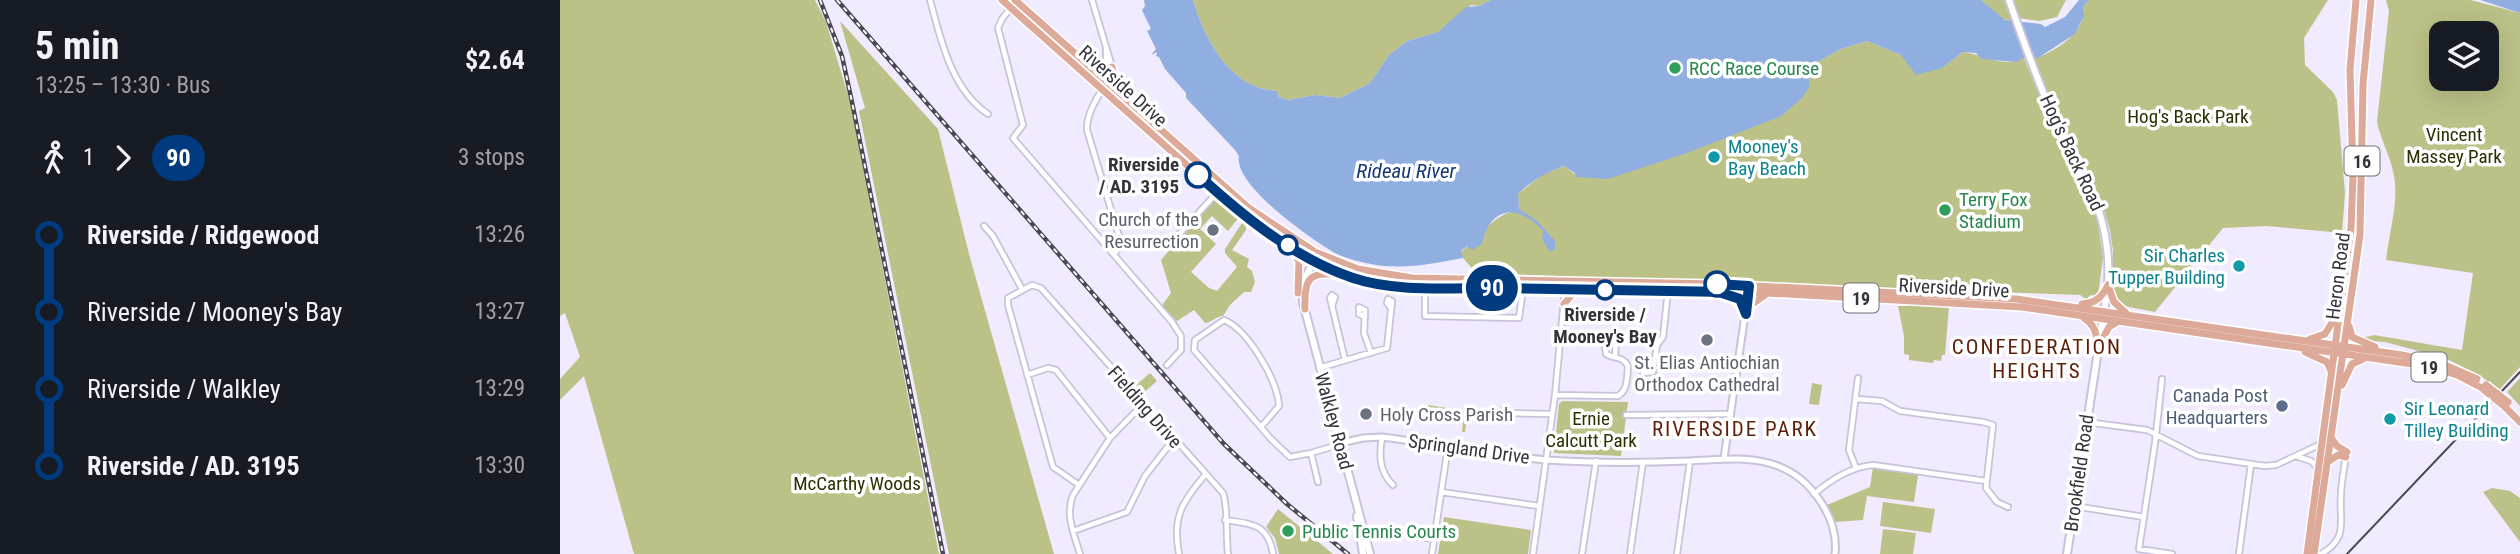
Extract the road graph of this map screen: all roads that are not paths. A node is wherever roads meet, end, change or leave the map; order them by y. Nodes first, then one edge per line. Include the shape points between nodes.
1 (930, 0) edge
2 (1002, 0) edge
3 (1092, 0) edge
4 (2009, 0) edge
5 (2355, 1) edge
6 (1014, 3) edge
7 (2371, 3) edge
8 (1110, 68) junction
9 (1098, 72) junction
10 (1107, 80) junction
11 (1103, 89) junction
12 (1119, 90) junction
13 (988, 114) dead end
14 (1220, 189) junction
15 (984, 226) dead end
16 (1172, 242) dead end
17 (1287, 245) junction
18 (1114, 255) junction
19 (1314, 256) junction
20 (1354, 278) junction
21 (2108, 285) junction
22 (1425, 287) junction
23 (1563, 287) junction
24 (1022, 289) junction
25 (1523, 289) junction
26 (1749, 289) junction
27 (1576, 290) junction
28 (1668, 291) junction
29 (1719, 292) junction
30 (1298, 293) junction
31 (1770, 294) junction
32 (1952, 299) junction
33 (1564, 304) junction
34 (2071, 305) junction
35 (1332, 306) dead end
36 (2341, 307) junction
37 (1305, 309) junction
38 (1391, 309) dead end
39 (1746, 314) junction
40 (2081, 315) junction
41 (2103, 315) junction
42 (2132, 315) junction
43 (1364, 317) dead end
44 (2121, 322) junction
45 (2348, 322) junction
46 (1309, 331) junction
47 (2302, 341) junction
48 (2288, 347) junction
49 (2097, 348) junction
50 (2339, 350) junction
51 (1371, 353) junction
52 (2402, 355) junction
53 (1615, 357) junction
54 (2370, 358) junction
55 (1345, 360) junction
56 (1167, 365) dead end
57 (1320, 368) junction
58 (2332, 372) junction
59 (1643, 373) dead end
60 (1027, 375) junction
61 (1858, 378) dead end
62 (2162, 379) dead end
63 (2485, 387) junction
64 (1555, 395) junction
65 (1856, 399) junction
66 (2336, 402) junction
67 (1143, 404) junction
68 (2506, 404) junction
69 (1507, 413) dead end
70 (1552, 414) junction
71 (1731, 414) junction
72 (1626, 415) dead end
73 (2520, 415) edge
74 (2086, 422) junction
75 (2520, 422) edge
76 (1261, 427) junction
77 (2156, 436) junction
78 (1382, 437) junction
79 (1110, 438) junction
80 (2331, 438) junction
81 (1173, 440) junction
82 (1341, 443) junction
83 (2321, 444) junction
84 (1448, 446) junction
85 (1311, 453) junction
86 (2346, 455) junction
87 (2295, 456) junction
88 (1724, 458) junction
89 (1546, 460) junction
90 (1596, 461) junction
91 (1690, 461) junction
92 (1643, 462) junction
93 (2328, 463) junction
94 (2252, 464) junction
95 (1856, 468) junction
96 (2318, 468) junction
97 (1205, 475) junction
98 (1986, 481) junction
99 (1318, 482) dead end
100 (1079, 485) junction
101 (1393, 485) dead end
102 (1441, 492) junction
103 (1814, 494) junction
104 (2322, 502) junction
105 (1539, 506) junction
106 (2074, 506) junction
107 (2008, 507) dead end
108 (1358, 511) junction
109 (2144, 517) junction
110 (1225, 520) junction
111 (1073, 531) junction
112 (1412, 536) dead end
113 (1434, 539) junction
114 (2067, 553) edge
115 (1080, 554) edge
116 (1179, 554) edge
117 (1228, 554) edge
118 (1273, 554) edge
119 (1363, 554) edge
120 (1370, 554) edge
121 (1432, 554) edge
122 (1533, 554) edge
123 (1582, 554) edge
124 (1630, 554) edge
125 (1677, 554) edge
126 (1835, 554) edge
127 (2172, 554) edge
128 (2239, 554) edge
129 (2306, 554) edge
130 (2314, 554) edge
131 (2321, 554) edge

1 - 13 street via 955,74 971,99
2 - 6 main road, Riverside Drive / 19
3 - 8 street
4 - 21 main road, Hog's Back Road via 2055,119 2097,201 2108,243
5 - 36 main road, Heron Road / 16 via 2350,70 2352,212
6 - 9 main road, Riverside Drive / 19
6 - 11 main road, Riverside Drive / 19
6 - 18 street via 998,31 1023,125 1013,138
7 - 45 main road, Heron Road / 16 via 2363,84 2361,220
8 - 9 main road
8 - 10 street
8 - 12 main road
9 - 10 main road, Riverside Drive / 19
10 - 11 street
10 - 12 main road, Riverside Drive / 19
11 - 14 main road, Riverside Drive / 19
11 - 18 street via 1087,124 1121,243
12 - 14 main road, Riverside Drive / 19
14 - 16 street
14 - 17 main road, Riverside Drive / 19
14 - 19 main road, Riverside Drive / 19
15 - 24 street
17 - 19 main road, Riverside Drive / 19
17 - 30 main road via 1299,261
18 - 56 street via 1181,336 1181,350
19 - 20 main road, Riverside Drive / 19
19 - 23 main road, Riverside Drive / 19 via 1390,276
19 - 30 main road via 1301,276
19 - 37 main road, Walkley Road via 1302,285
20 - 22 main road, Riverside Drive / 19
20 - 37 main road via 1326,273 1313,276 1304,292
21 - 34 main road via 2096,301
21 - 41 main road, Hog's Back Road
21 - 42 main road via 2119,309
22 - 25 main road, Riverside Drive / 19
22 - 25 street via 1425,316 1519,318
23 - 25 main road, Riverside Drive / 19
23 - 26 main road, Riverside Drive / 19
23 - 27 main road, Riverside Drive / 19
23 - 33 main road
24 - 60 street via 1007,301
24 - 67 street, Fielding Drive via 1041,288
26 - 29 main road, Riverside Drive / 19
26 - 31 main road, Riverside Drive / 19
26 - 32 main road, Riverside Drive / 19
26 - 39 street
27 - 28 main road, Riverside Drive / 19
27 - 33 main road
28 - 29 main road, Riverside Drive / 19
28 - 59 street via 1653,372
29 - 39 main road via 1740,299
30 - 46 main road, Walkley Road
31 - 32 main road, Riverside Drive / 19
31 - 39 main road via 1758,298
32 - 34 main road, Riverside Drive / 19
32 - 40 main road, Riverside Drive / 19
33 - 64 street
34 - 41 main road, Riverside Drive / 19
35 - 55 street
36 - 47 main road via 2325,334
36 - 50 main road, Heron Road / 16
37 - 46 main road, Walkley Road
38 - 51 street via 1387,348
39 - 71 street
40 - 41 main road, Riverside Drive / 19
40 - 49 main road via 2093,325
41 - 42 main road, Riverside Drive / 19
41 - 44 main road, Riverside Drive / 19
41 - 49 main road, Brookfield Road
42 - 47 main road, Riverside Drive / 19
43 - 51 street
44 - 48 main road, Riverside Drive / 19
44 - 49 main road via 2109,327
45 - 50 main road, Heron Road / 16
45 - 52 main road via 2356,341
46 - 57 main road, Walkley Road
47 - 50 main road, Riverside Drive / 19
48 - 50 main road, Riverside Drive / 19
48 - 58 main road via 2327,362
49 - 74 main road, Brookfield Road
50 - 52 main road, Riverside Drive / 19
50 - 54 main road, Riverside Drive / 19
50 - 58 main road, Heron Road / 16
50 - 66 main road, Heron Road / 16
51 - 55 street
52 - 63 main road, Riverside Drive / 19 via 2445,365
53 - 53 street via 1604,350 1608,336 1616,339
53 - 64 street via 1628,366 1625,387 1618,396
54 - 63 main road, Riverside Drive / 19 via 2437,369
54 - 66 main road via 2352,364
55 - 57 street
57 - 82 main road, Walkley Road
58 - 83 main road, Heron Road / 16
60 - 79 street via 1056,370
60 - 100 street via 1053,467
61 - 65 street
62 - 77 street
63 - 68 main road, Riverside Drive / 19, bridge
64 - 70 street
65 - 95 street via 1849,450
65 - 98 street via 1882,401 1900,411 1990,423 1994,434
66 - 80 main road, Heron Road / 16
67 - 79 street
67 - 81 street, Fielding Drive
68 - 73 main road, Riverside Drive / 19
68 - 75 main road, Riverside Drive / 19
69 - 70 street
70 - 89 street
71 - 72 street
71 - 88 street
74 - 77 street via 2147,430
74 - 106 main road, Brookfield Road
76 - 76 street via 1195,353 1195,340 1224,320 1232,323 1271,373 1279,405
76 - 85 street via 1290,457
77 - 94 street via 2198,456
77 - 109 street
78 - 82 street, Springland Drive
78 - 84 street, Springland Drive
78 - 101 street via 1382,468
79 - 100 street
80 - 86 main road
80 - 93 main road, Heron Road / 16
81 - 97 street, Fielding Drive
81 - 111 street via 1127,512
82 - 85 street
82 - 108 main road, Walkley Road
83 - 87 street
83 - 96 main road, Heron Road / 16
83 - 104 main road via 2325,454
84 - 89 street, Springland Drive
84 - 102 street
85 - 99 street
86 - 93 main road via 2336,455
86 - 131 street via 2341,532 2333,547
87 - 94 street via 2271,466
87 - 96 street
88 - 91 street, Springland Drive
88 - 103 street, Springland Drive via 1784,468
89 - 90 street, Springland Drive
89 - 105 street
90 - 92 street, Springland Drive
90 - 123 street
91 - 92 street, Springland Drive
91 - 125 street
92 - 124 street
93 - 104 main road, Heron Road / 16
94 - 128 street
95 - 98 street via 1873,465
95 - 103 street
96 - 129 main road, Heron Road / 16
97 - 110 street, Fielding Drive via 1225,498
97 - 116 street via 1180,508
98 - 107 street via 1990,495
100 - 111 street via 1070,503
102 - 105 street
102 - 113 street
103 - 126 street, Springland Drive via 1833,522
104 - 130 main road, Heron Road / 16
105 - 122 street
106 - 109 street
106 - 114 main road, Brookfield Road
108 - 119 main road, Walkley Road
108 - 120 main road, Walkley Road
109 - 127 street via 2139,549
110 - 117 street, Fielding Drive
110 - 118 street via 1261,528 1272,543
111 - 115 street
112 - 113 street
113 - 121 street

